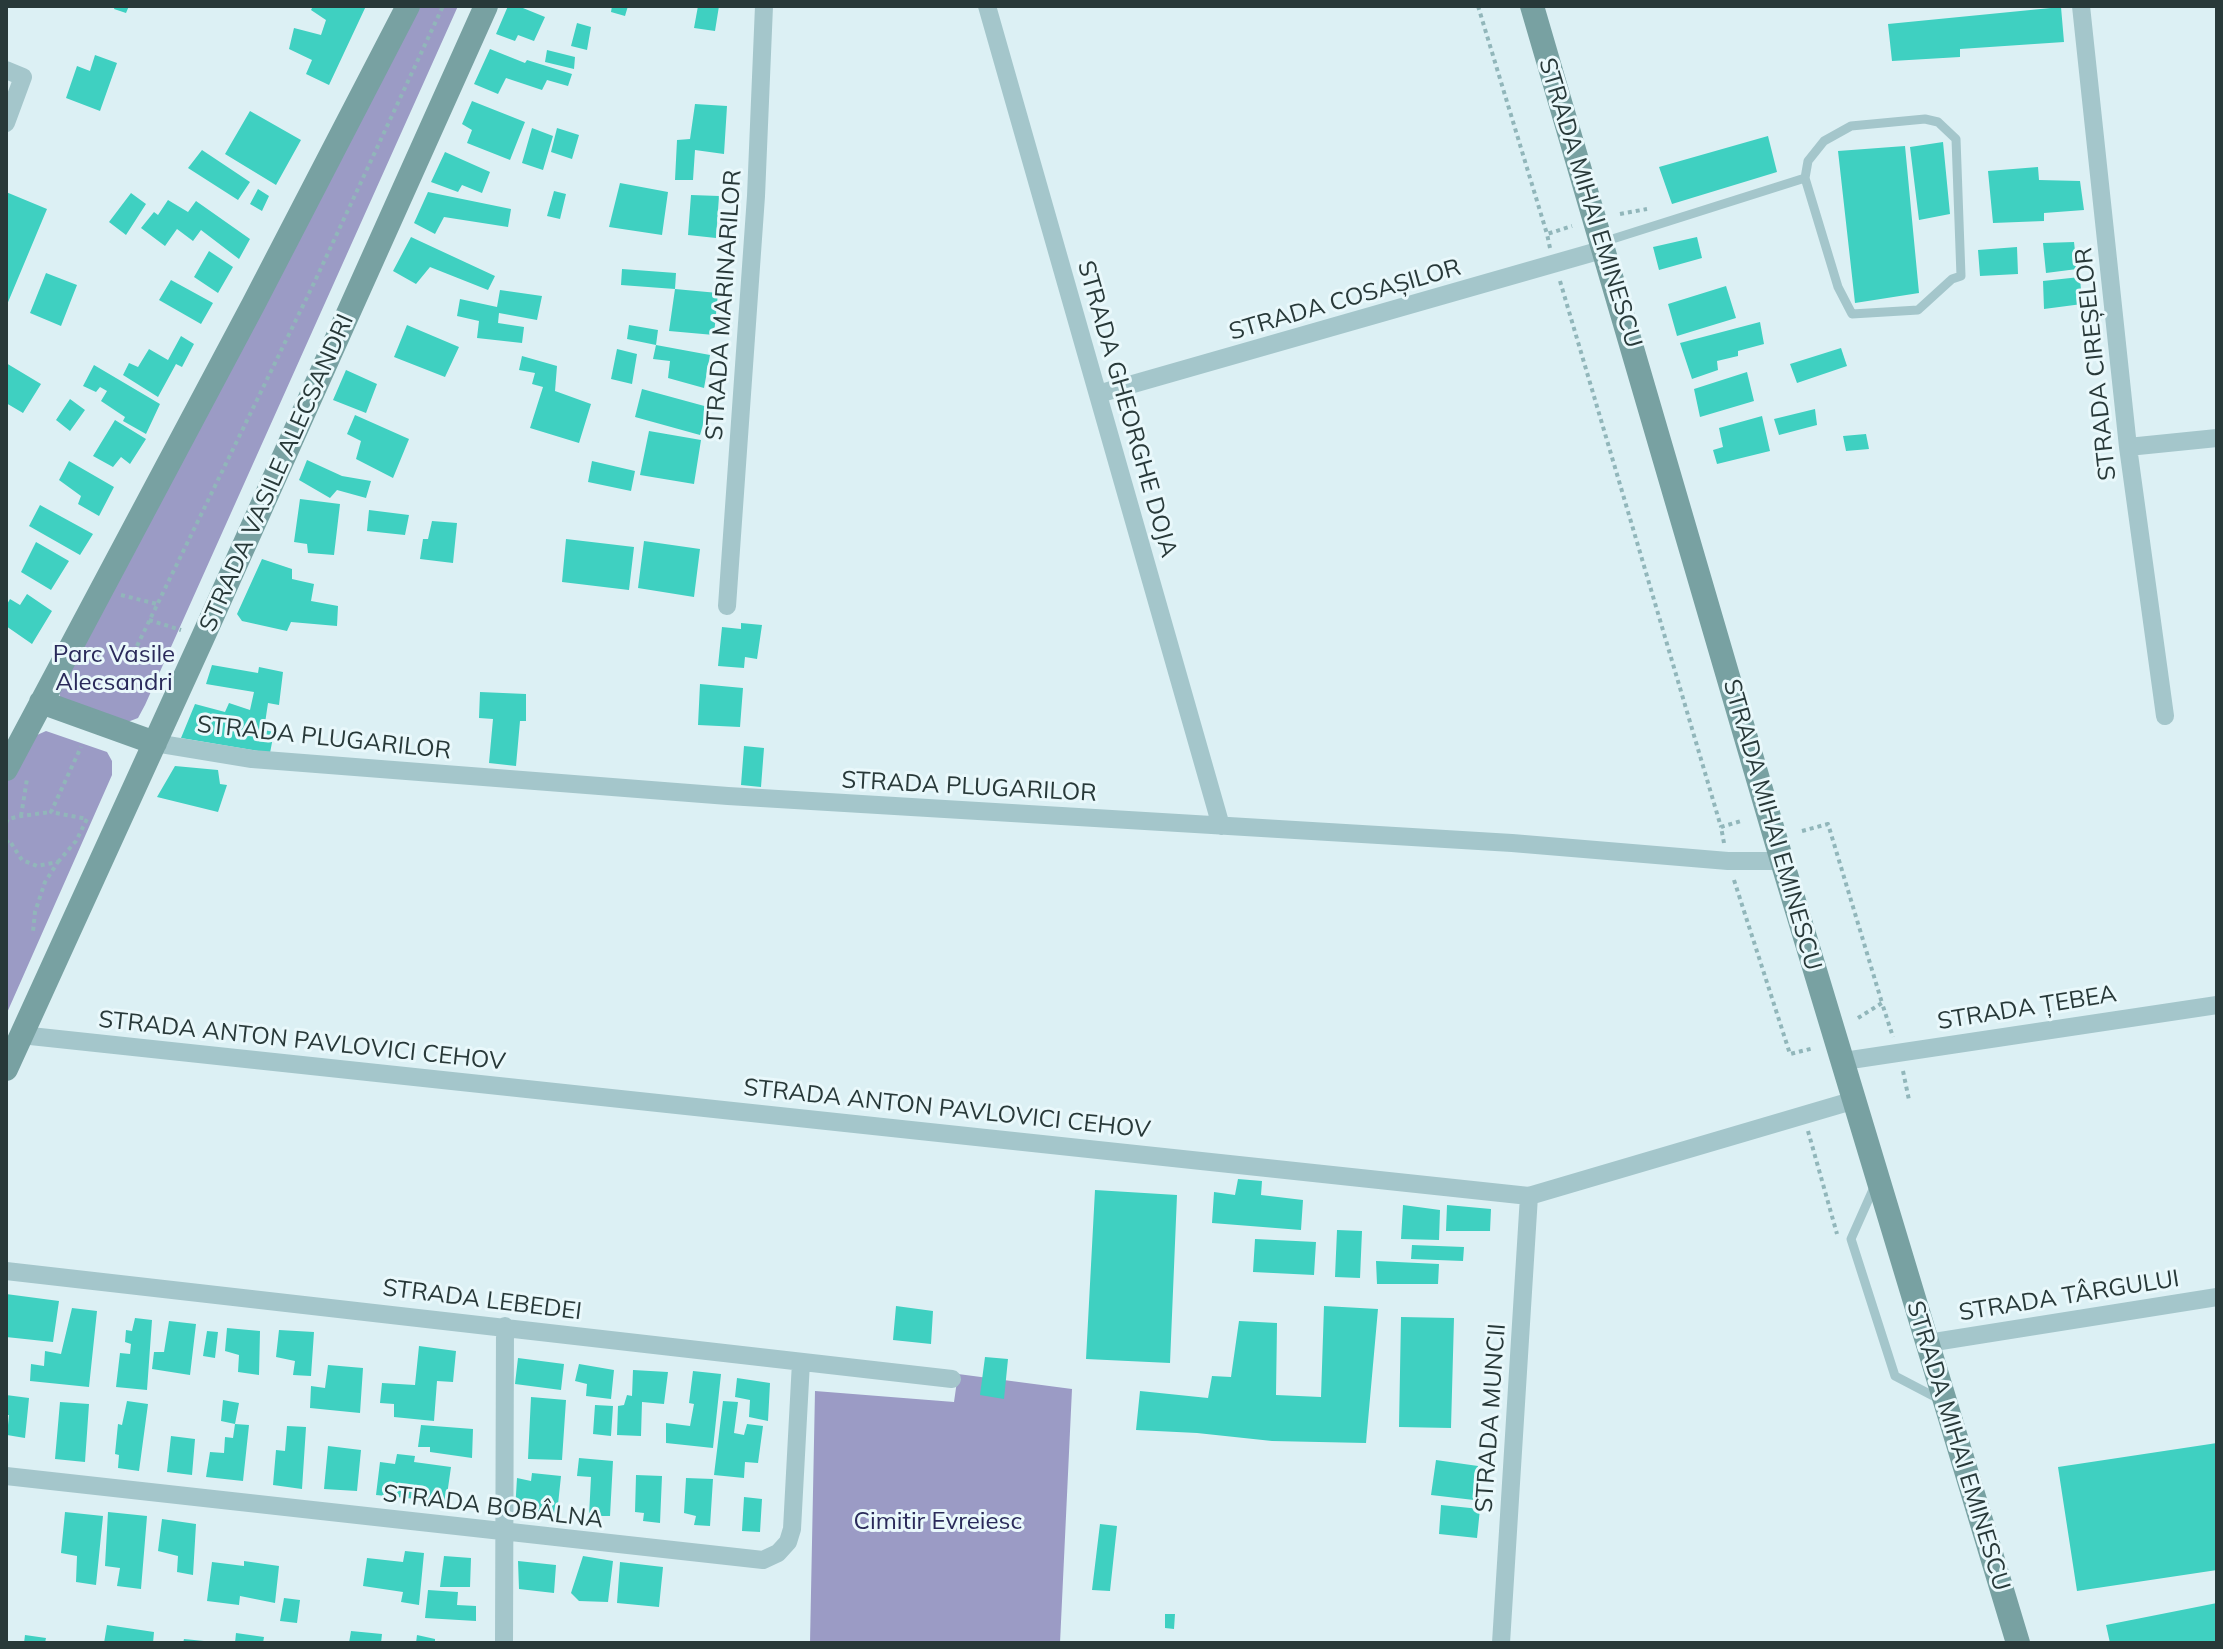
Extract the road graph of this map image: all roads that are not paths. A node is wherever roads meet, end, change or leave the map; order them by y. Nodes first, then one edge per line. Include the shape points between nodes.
1 (408, 6) edge
2 (486, 6) edge
3 (764, 6) edge
4 (987, 6) edge
5 (1532, 6) edge
6 (2081, 6) edge
7 (6, 70) edge
8 (6, 123) edge
9 (1805, 178) junction
10 (1604, 246) junction
11 (1098, 394) junction
12 (2217, 438) edge
13 (2128, 447) junction
14 (727, 606) dead end
15 (41, 702) junction
16 (2165, 716) dead end
17 (155, 743) junction
18 (6, 769) edge
19 (1221, 826) junction
20 (1782, 861) junction
21 (2217, 1005) edge
22 (21, 1035) junction
23 (1844, 1061) junction
24 (6, 1069) edge
25 (1855, 1100) junction
26 (1878, 1178) junction
27 (1529, 1196) junction
28 (6, 1271) edge
29 (2217, 1297) edge
30 (505, 1326) junction
31 (1928, 1343) junction
32 (801, 1362) junction
33 (952, 1379) dead end
34 (1946, 1403) junction
35 (6, 1476) edge
36 (504, 1532) junction
37 (504, 1643) edge
38 (1501, 1643) edge
39 (2018, 1643) edge

1 - 15 street
2 - 17 street, STRADA VASILE ALECSANDRI
3 - 14 street, STRADA MARINARILOR
4 - 11 street, STRADA GHEORGHE DOJA
5 - 10 street, STRADA MIHAI EMINESCU
6 - 13 street, STRADA CIREȘELOR
7 - 8 street via 23,77
9 - 9 lane via 1808,161 1824,141 1851,126 1938,122 1956,139 1961,276 1918,310 1852,314 1838,287
9 - 10 lane
10 - 11 street, STRADA COSAȘILOR
10 - 20 street, STRADA MIHAI EMINESCU
11 - 19 street, STRADA GHEORGHE DOJA
12 - 13 street
13 - 16 street, STRADA CIREȘELOR
15 - 17 street
15 - 18 street
17 - 19 street, STRADA PLUGARILOR via 252,759 524,781
17 - 22 street, STRADA VASILE ALECSANDRI
19 - 20 street, STRADA PLUGARILOR
20 - 23 street, STRADA MIHAI EMINESCU
21 - 23 street, STRADA ȚEBEA
22 - 24 street, STRADA VASILE ALECSANDRI
22 - 27 street, STRADA ANTON PAVLOVICI CEHOV
23 - 25 street, STRADA MIHAI EMINESCU
25 - 26 street, STRADA MIHAI EMINESCU
25 - 27 street, STRADA ANTON PAVLOVICI CEHOV
26 - 31 street, STRADA MIHAI EMINESCU
26 - 34 lane via 1851,1239 1895,1376
27 - 38 street, STRADA MUNCII
28 - 30 street, STRADA LEBEDEI
29 - 31 street, STRADA TÂRGULUI
30 - 32 street, STRADA LEBEDEI
30 - 36 street
31 - 34 street, STRADA MIHAI EMINESCU
32 - 33 street, STRADA LEBEDEI
32 - 36 street, STRADA BOBÂLNA via 792,1529 778,1553 744,1560
34 - 39 street, STRADA MIHAI EMINESCU
35 - 36 street, STRADA BOBÂLNA
36 - 37 street

